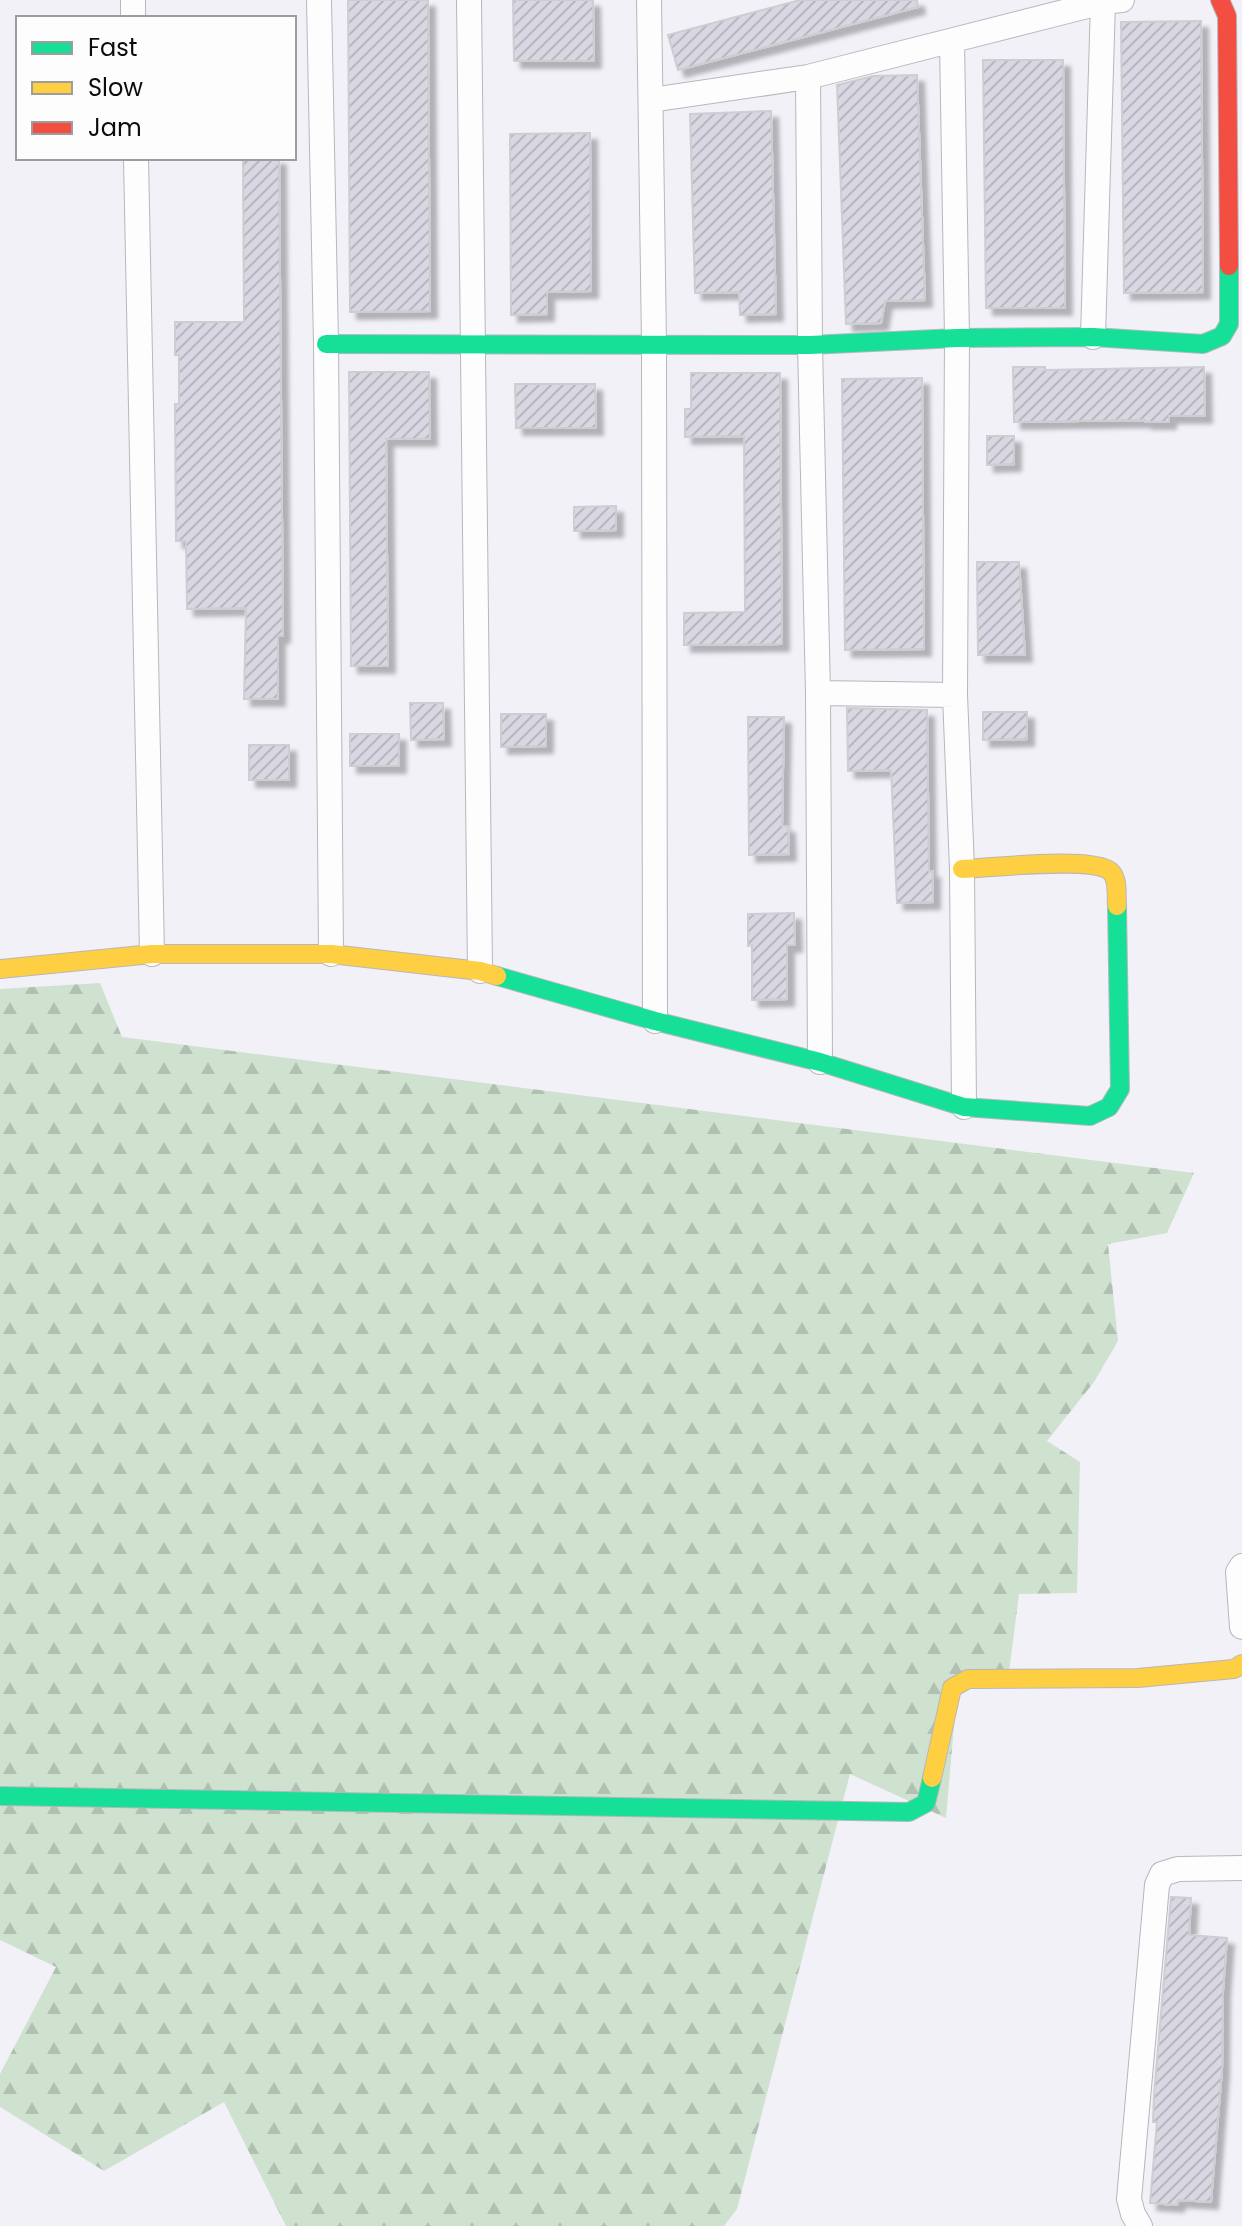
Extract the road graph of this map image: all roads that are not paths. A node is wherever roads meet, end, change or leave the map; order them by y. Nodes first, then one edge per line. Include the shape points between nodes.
1 (319, 0) edge
2 (469, 0) edge
3 (649, 0) edge
4 (1220, 0) edge
5 (1112, 1) edge
6 (952, 42) junction
7 (808, 77) junction
8 (651, 100) junction
9 (136, 160) edge
10 (1093, 337) junction
11 (957, 338) junction
12 (326, 344) junction
13 (654, 344) junction
14 (474, 345) junction
15 (810, 345) junction
16 (818, 693) junction
17 (955, 695) junction
18 (962, 869) junction
19 (152, 954) junction
20 (331, 954) junction
21 (0, 969) edge
22 (480, 971) junction
23 (655, 1021) junction
24 (820, 1062) junction
25 (964, 1107) junction
26 (1242, 1566) edge
27 (1242, 1627) edge
28 (1242, 1664) edge
29 (0, 1796) edge
30 (1242, 1868) edge
31 (1140, 2226) edge

1 - 12 street
2 - 14 street
3 - 8 street
4 - 10 street via 1227,16 1227,331 1203,344
5 - 6 street
5 - 10 street
6 - 7 street
6 - 11 street
7 - 8 street
7 - 15 street
8 - 13 street
9 - 19 street
10 - 11 street
11 - 15 street
11 - 17 street
12 - 14 street
12 - 20 street
13 - 14 street
13 - 15 street
13 - 23 street
14 - 22 street
15 - 16 street
16 - 17 street
16 - 24 street
17 - 18 street
18 - 25 street
18 - 25 street via 1085,863 1109,870 1116,879 1120,1089 1110,1107 1090,1116
19 - 20 street
19 - 21 street
20 - 22 street
22 - 23 street
23 - 24 street
24 - 25 street
26 - 27 street
28 - 29 street via 1138,1678 968,1679 952,1688 926,1803 909,1812
30 - 31 street via 1178,1869 1162,1874 1157,1885 1129,2199

